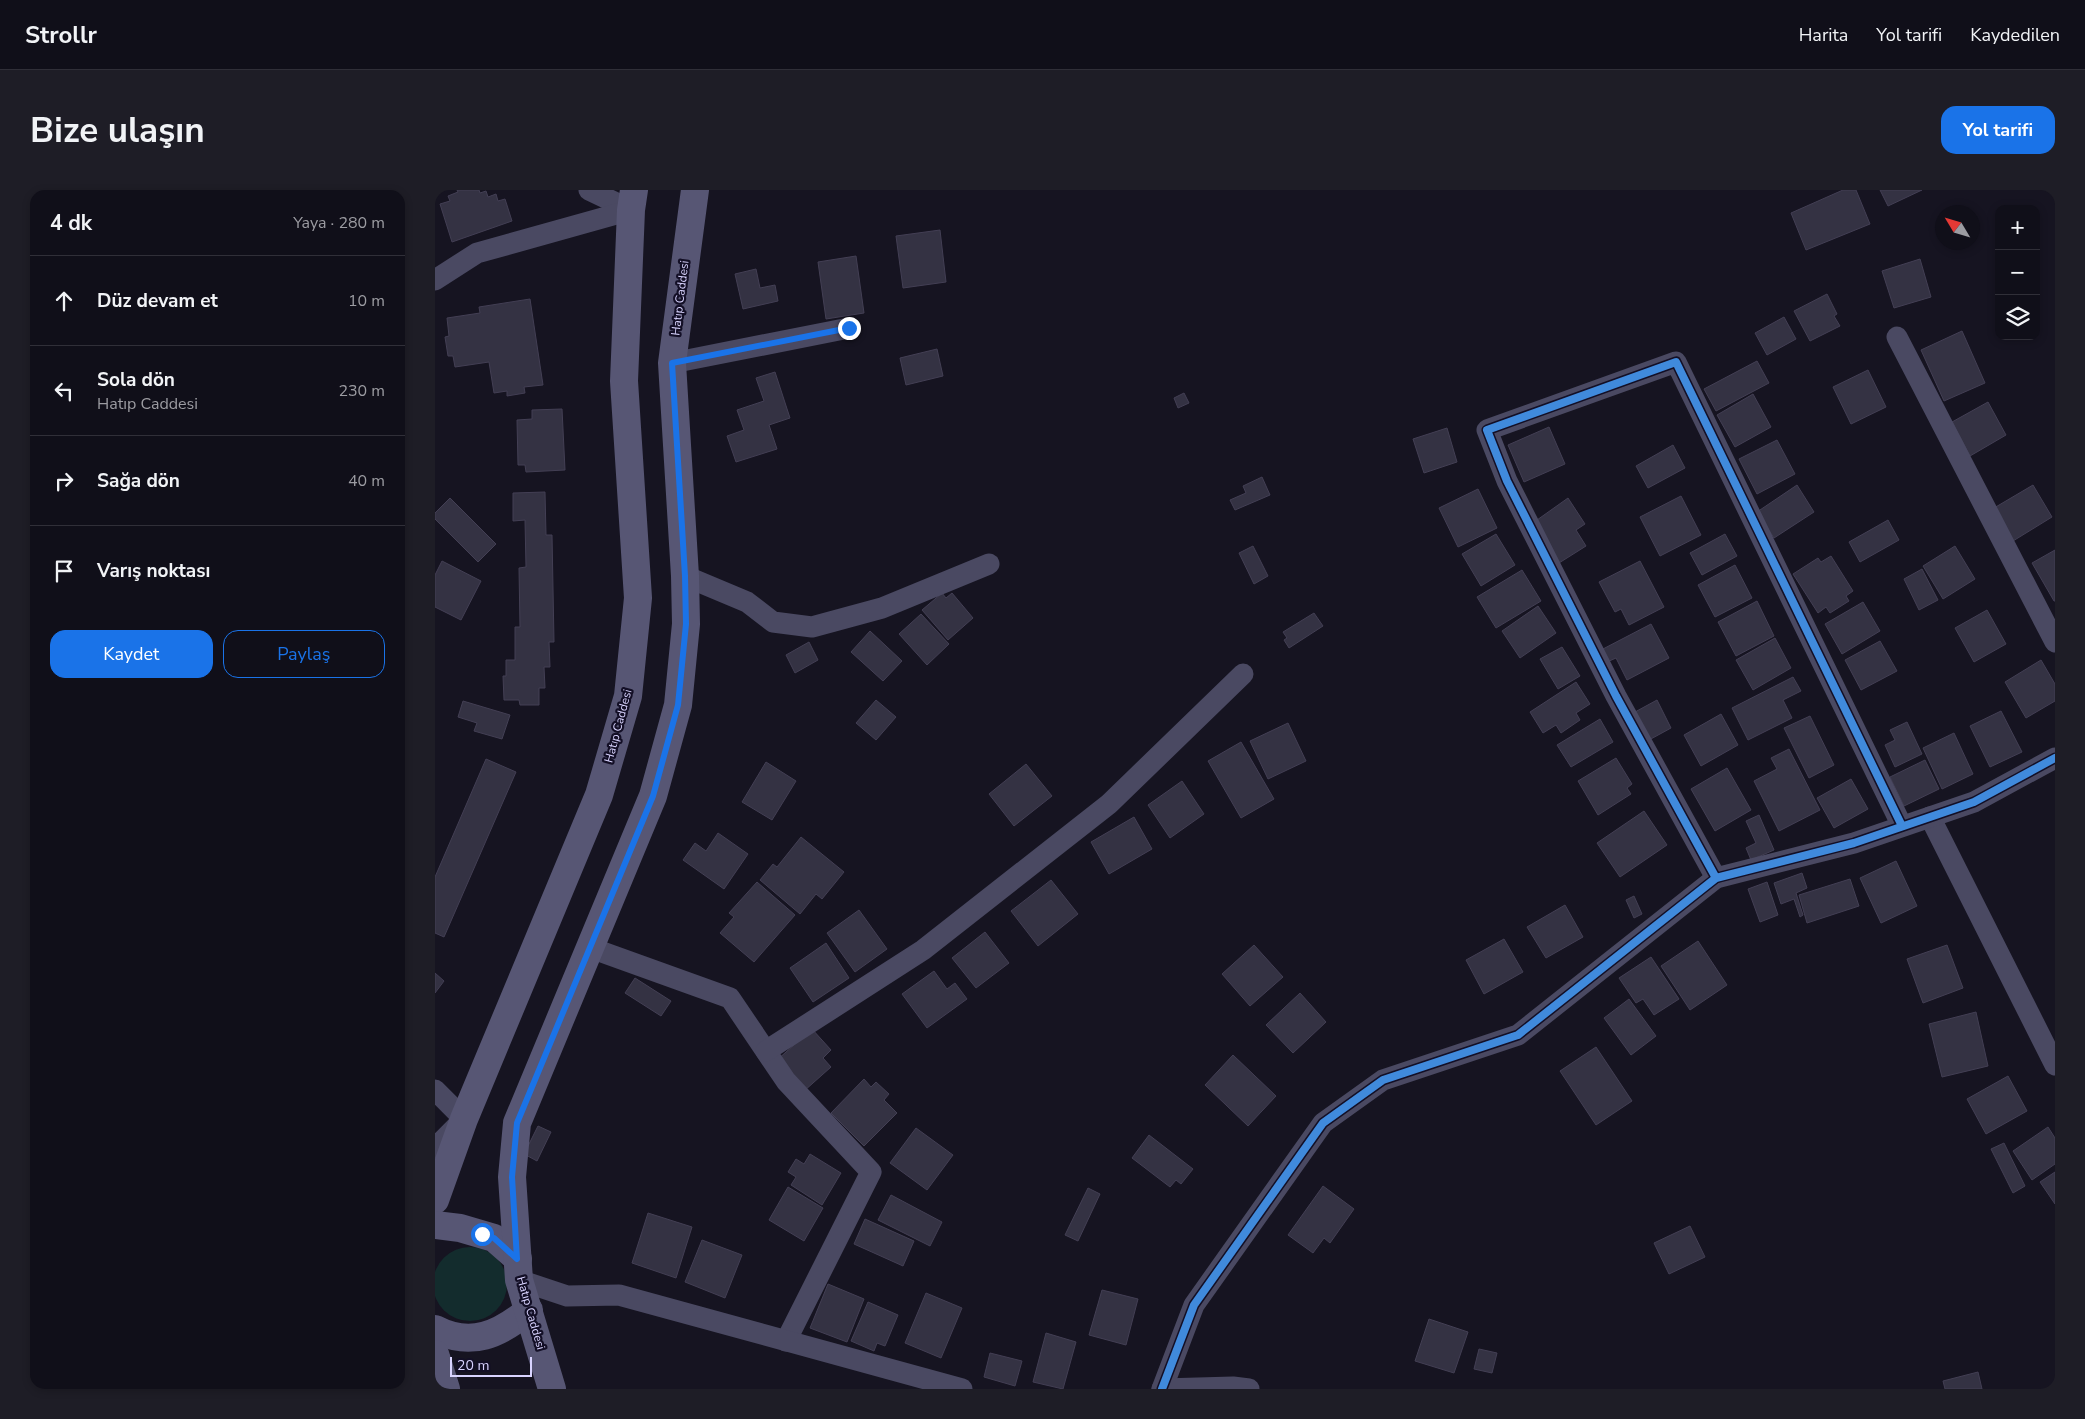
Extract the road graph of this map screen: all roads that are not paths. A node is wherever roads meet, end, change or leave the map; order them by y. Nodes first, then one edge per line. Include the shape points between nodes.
1 (589, 190) edge
2 (695, 190) edge
3 (632, 200) edge
4 (435, 280) edge
5 (849, 328) dead end
6 (1897, 338) dead end
7 (672, 363) junction
8 (989, 564) dead end
9 (685, 576) junction
10 (2055, 642) edge
11 (1243, 674) dead end
12 (2055, 758) edge
13 (1930, 817) junction
14 (1902, 826) junction
15 (1716, 878) junction
16 (591, 948) junction
17 (765, 1051) junction
18 (2054, 1062) edge
19 (435, 1090) edge
20 (464, 1119) junction
21 (435, 1148) edge
22 (435, 1200) edge
23 (435, 1226) edge
24 (518, 1270) junction
25 (529, 1310) junction
26 (435, 1329) edge
27 (786, 1341) junction
28 (435, 1354) edge
29 (446, 1389) edge
30 (552, 1389) edge
31 (961, 1389) edge
32 (1162, 1389) edge
33 (1249, 1389) edge

1 - 3 street
2 - 7 main road, Hatıp Caddesi
3 - 4 street via 477,253
3 - 20 main road, Hatıp Caddesi via 624,381 638,598 628,696 599,795
5 - 7 street
6 - 10 street
7 - 9 main road, Hatıp Caddesi
8 - 9 street via 882,608 812,627 773,622 747,602
9 - 16 main road, Hatıp Caddesi via 686,624 678,705 653,796
11 - 17 street via 1101,810 923,950
12 - 13 street via 1974,802
13 - 14 street
13 - 18 street
14 - 15 street via 1854,843
14 - 15 street via 1676,362 1487,430 1507,481 1616,696
15 - 32 street via 1518,1035 1383,1080 1323,1122 1195,1305
16 - 17 street via 730,998
16 - 24 main road, Hatıp Caddesi via 517,1123 512,1177
17 - 27 street via 786,1081 871,1172
19 - 20 street
20 - 21 street
20 - 22 main road, Hatıp Caddesi
23 - 24 main road via 461,1228 494,1238
24 - 25 main road, Hatıp Caddesi
24 - 27 street via 567,1296 619,1295
25 - 26 main road via 506,1327 484,1337 464,1338
25 - 30 main road, Hatıp Caddesi
27 - 31 street
28 - 29 main road
32 - 33 street

